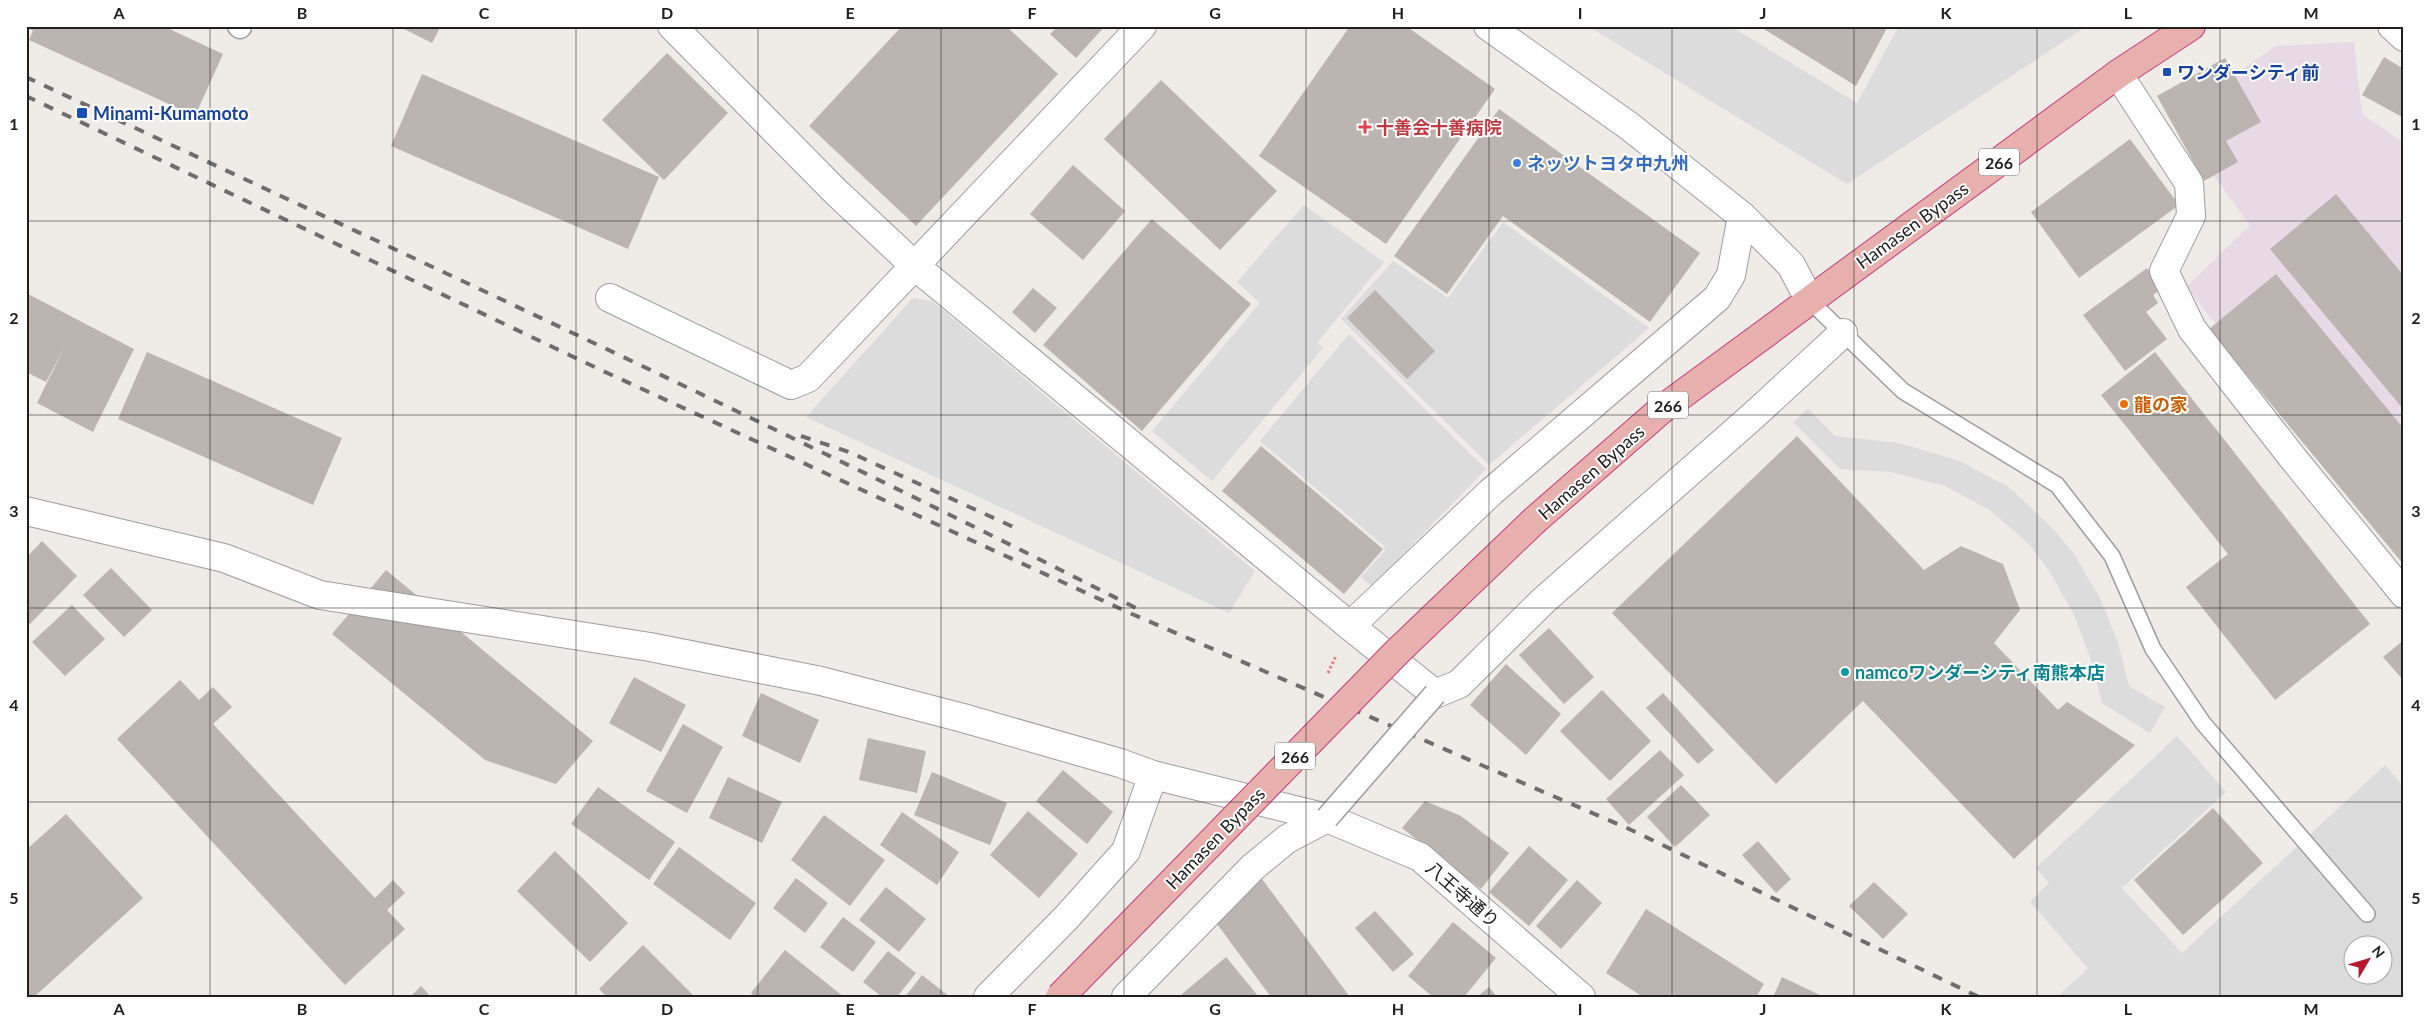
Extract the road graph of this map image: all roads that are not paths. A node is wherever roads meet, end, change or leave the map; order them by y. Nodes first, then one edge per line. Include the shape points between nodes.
1 (672, 26) edge
2 (1142, 26) edge
3 (1488, 26) edge
4 (2190, 26) edge
5 (2392, 26) edge
6 (2404, 37) edge
7 (2118, 74) junction
8 (1742, 216) junction
9 (915, 266) junction
10 (610, 298) dead end
11 (1810, 301) junction
12 (1844, 333) junction
13 (32, 520) edge
14 (2404, 594) edge
15 (1350, 626) junction
16 (1435, 694) junction
17 (1153, 775) junction
18 (1327, 818) junction
19 (2367, 914) dead end
20 (1137, 993) edge
21 (988, 997) edge
22 (1060, 997) edge
23 (1581, 997) edge

1 - 9 street via 836,192
2 - 9 street
3 - 8 street via 1629,126
4 - 7 highway, Hamasen Bypass / 266
5 - 6 street
7 - 11 highway, Hamasen Bypass / 266
7 - 14 street via 2188,183 2191,216 2164,272 2192,329
8 - 11 street via 1791,265
8 - 15 street via 1731,275 1717,298 1491,492
9 - 10 street via 808,378 791,385
9 - 15 street
11 - 12 lane
11 - 22 highway, Hamasen Bypass / 266, bridge via 1661,410 1535,520 1397,652
12 - 16 street via 1543,602 1459,684
12 - 19 lane via 1903,391 2056,485 2112,556 2153,649 2203,724
13 - 17 street, 八王寺通り via 224,558 320,595 650,647 821,681 962,718
15 - 16 street
16 - 18 street, bridge
17 - 18 street, 八王寺通り
17 - 21 street via 1126,851
18 - 20 street via 1287,839 1253,868
18 - 23 street, 八王寺通り via 1420,857

